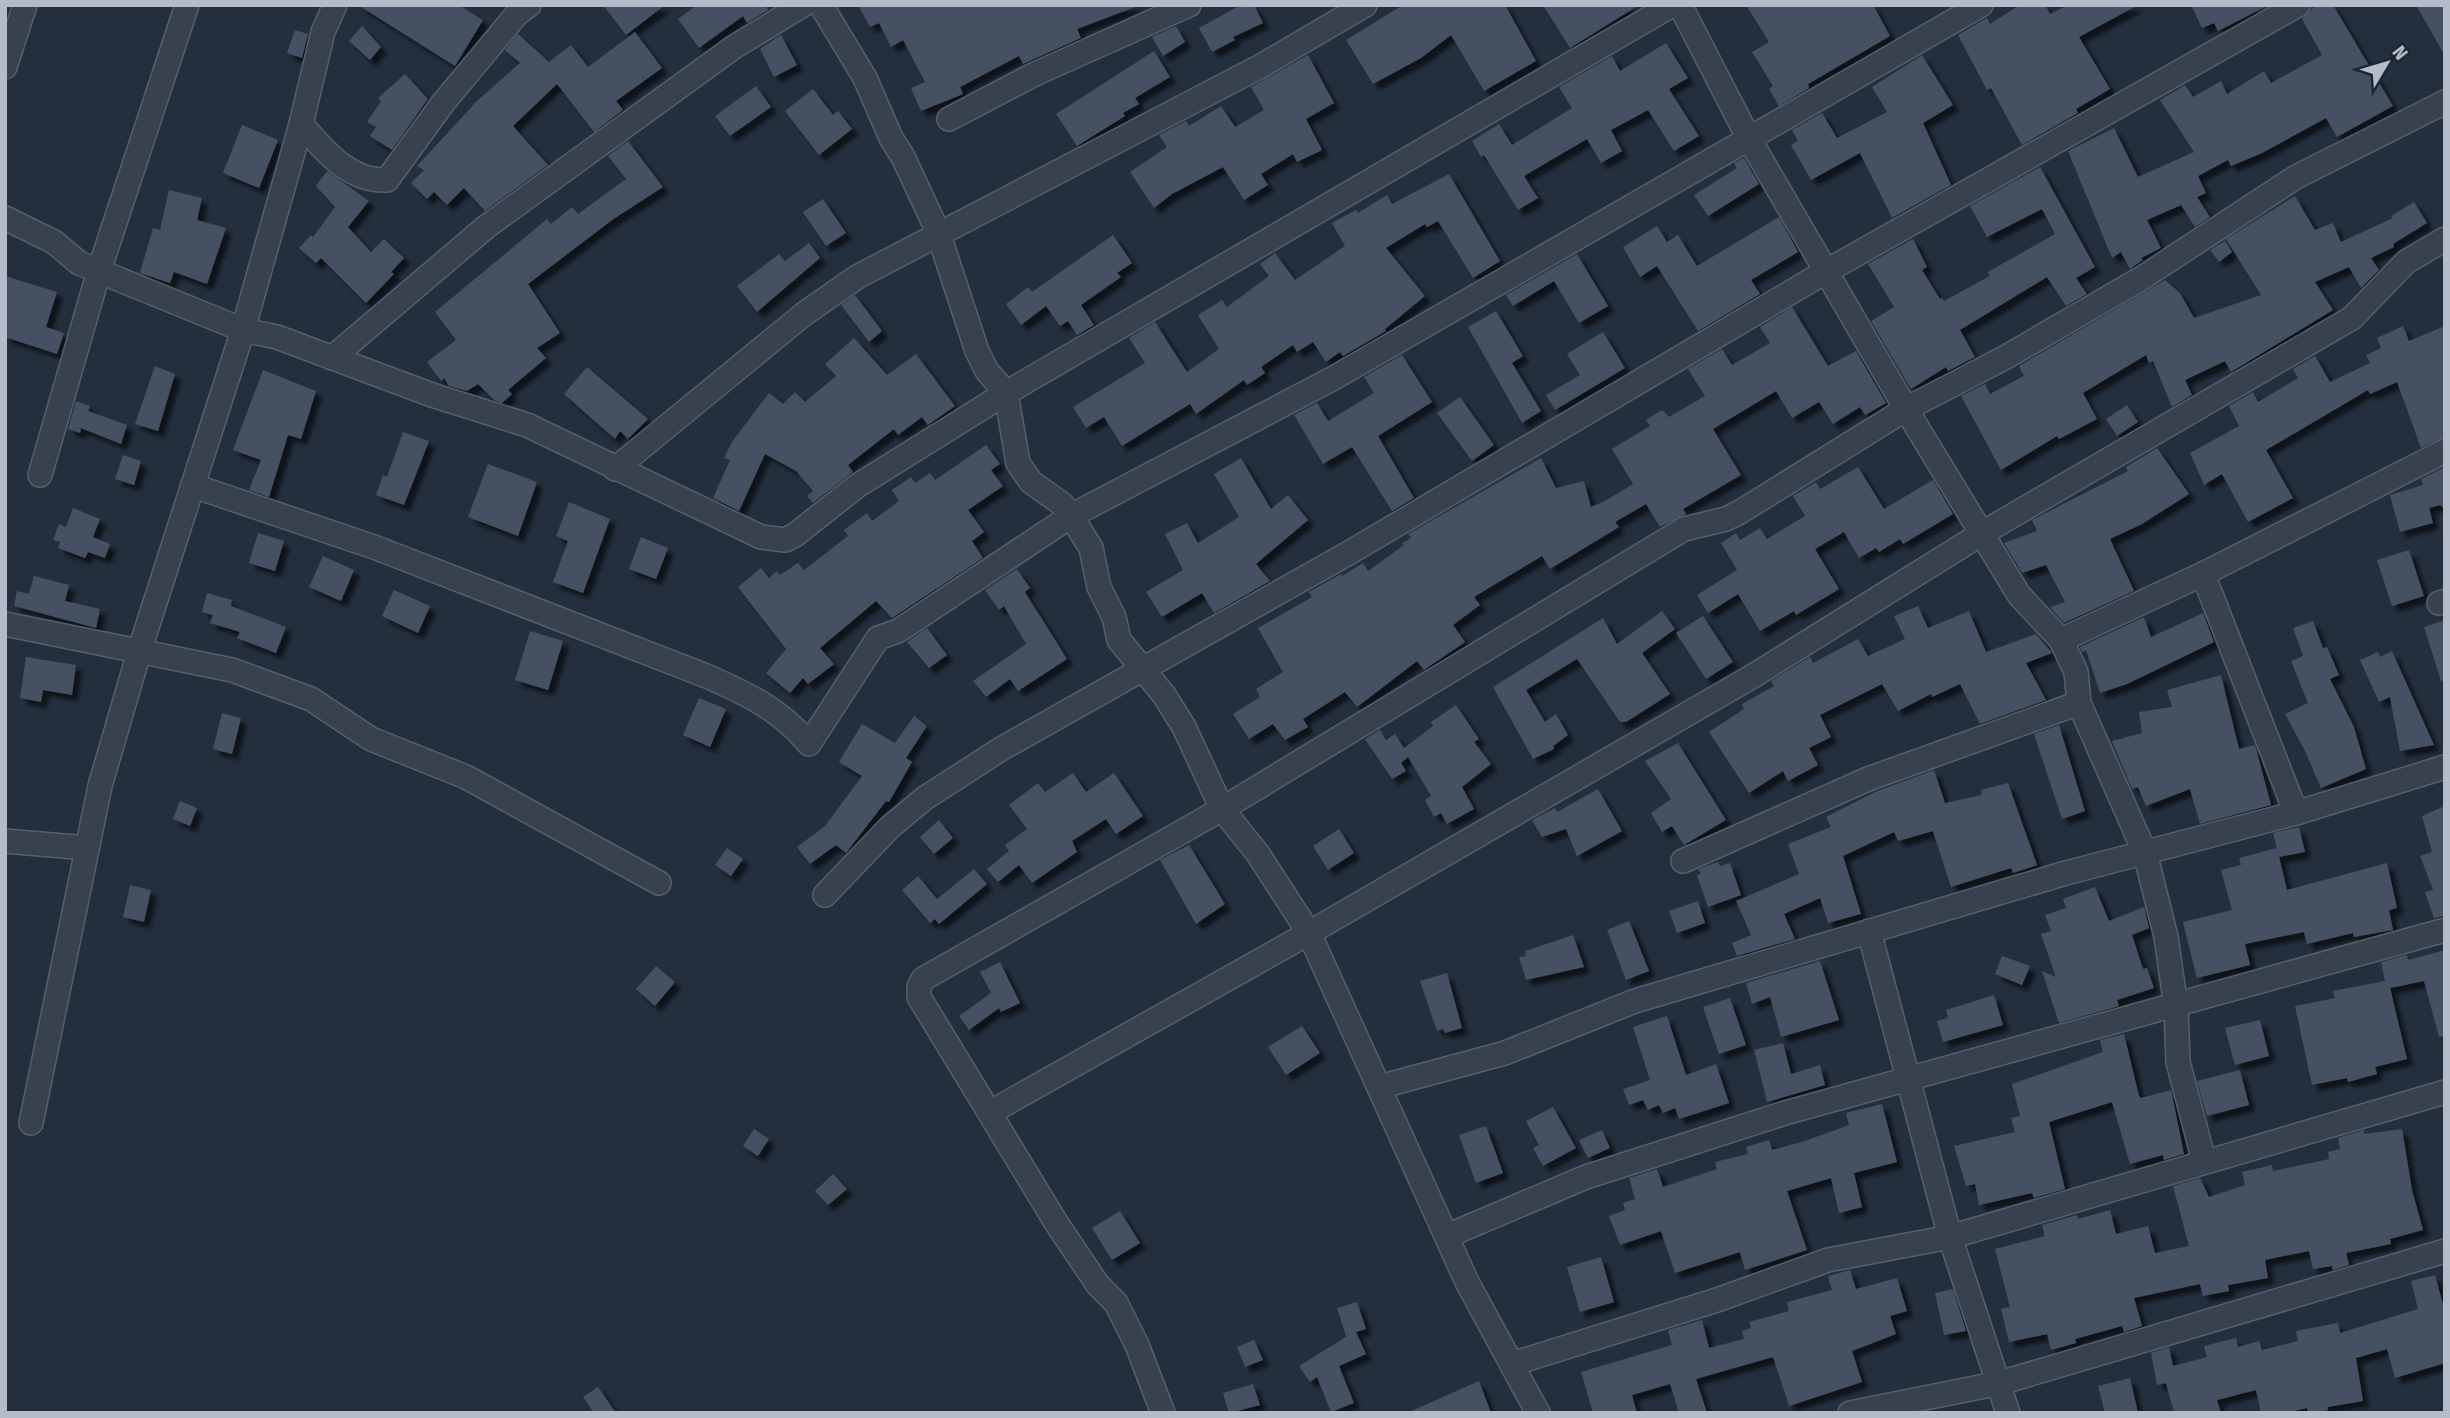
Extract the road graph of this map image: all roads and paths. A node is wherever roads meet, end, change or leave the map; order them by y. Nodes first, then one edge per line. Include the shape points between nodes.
1 (25, 5) edge
2 (187, 5) edge
3 (335, 5) edge
4 (803, 5) edge
5 (821, 5) edge
6 (1189, 5) edge
7 (1365, 5) edge
8 (1672, 5) edge
9 (1680, 5) edge
10 (1980, 5) edge
11 (2298, 5) edge
12 (517, 8) edge
13 (5, 67) edge
14 (2445, 102) edge
15 (949, 119) dead end
16 (301, 124) junction
17 (1748, 137) junction
18 (5, 218) edge
19 (938, 232) junction
20 (2445, 239) edge
21 (99, 271) junction
22 (1825, 272) junction
23 (243, 330) junction
24 (332, 358) junction
25 (1006, 393) junction
26 (1906, 410) junction
27 (2445, 451) edge
28 (615, 469) junction
29 (40, 475) dead end
30 (194, 486) junction
31 (1072, 516) junction
32 (1981, 534) junction
33 (2203, 574) junction
34 (5, 624) edge
35 (2061, 640) junction
36 (141, 649) junction
37 (1144, 671) junction
38 (2079, 703) junction
39 (2445, 767) edge
40 (1222, 809) junction
41 (2296, 813) junction
42 (5, 841) edge
43 (87, 848) junction
44 (2145, 853) junction
45 (1683, 861) dead end
46 (659, 883) dead end
47 (825, 895) dead end
48 (2445, 930) edge
49 (1869, 931) junction
50 (1309, 933) junction
51 (2176, 1007) junction
52 (1909, 1081) junction
53 (1379, 1087) junction
54 (2445, 1092) edge
55 (991, 1112) junction
56 (31, 1123) dead end
57 (2204, 1161) junction
58 (1447, 1236) junction
59 (1950, 1237) junction
60 (2445, 1251) edge
61 (1513, 1364) junction
62 (2000, 1383) junction
63 (1163, 1413) edge
64 (1538, 1413) edge
65 (1850, 1413) edge
66 (2008, 1413) edge

1 - 13 street
2 - 21 street
3 - 16 street via 323,32
4 - 24 street via 734,47 486,227
5 - 19 street via 865,78
6 - 15 street via 1035,74
7 - 19 street via 1261,66
8 - 25 street
9 - 17 street
10 - 17 street
11 - 22 street
12 - 16 street via 387,180 350,171
14 - 26 street via 2297,177 2142,278
16 - 23 street
17 - 22 street
17 - 31 street via 1332,379
18 - 21 street via 54,242 79,264
19 - 25 street via 977,351
19 - 28 street via 857,277 804,314
20 - 32 street via 2406,262 2352,318
21 - 23 street
21 - 29 street
22 - 26 street
22 - 37 street
23 - 24 street via 277,337
23 - 30 street
24 - 28 street via 527,425
25 - 28 street via 857,486 785,540 761,537
25 - 31 street via 1018,463 1031,482
26 - 32 street
26 - 40 street via 1740,512 1684,529
27 - 33 street
30 - 31 street via 374,547 709,677 762,701 809,744 878,638 898,631
30 - 36 street
31 - 37 street via 1091,548 1099,587 1119,640
32 - 35 street via 2020,595
32 - 50 street via 1753,676
33 - 35 street
33 - 41 street
34 - 36 street
35 - 38 street via 2076,672
36 - 43 street via 100,786
36 - 46 street via 232,670 311,699 371,738 466,777
37 - 40 street via 1184,727
37 - 47 street via 925,797
38 - 44 street
38 - 45 street via 1868,779
39 - 41 street
40 - 50 street via 1258,854
40 - 55 street via 923,979 919,997
41 - 44 street
42 - 43 street
43 - 56 street
44 - 49 street
44 - 51 street via 2166,937
48 - 51 street
49 - 52 street
49 - 53 street via 1635,1001 1505,1053
50 - 53 street
50 - 55 street
51 - 52 street
51 - 57 street via 2178,1062
52 - 58 street via 1785,1113 1586,1177
52 - 59 street
53 - 58 street
54 - 57 street
55 - 63 street via 1057,1224 1098,1285 1116,1303
57 - 59 street
58 - 61 street
59 - 61 street via 1828,1260
59 - 62 street
60 - 62 street
61 - 64 street
62 - 65 street
62 - 66 street

